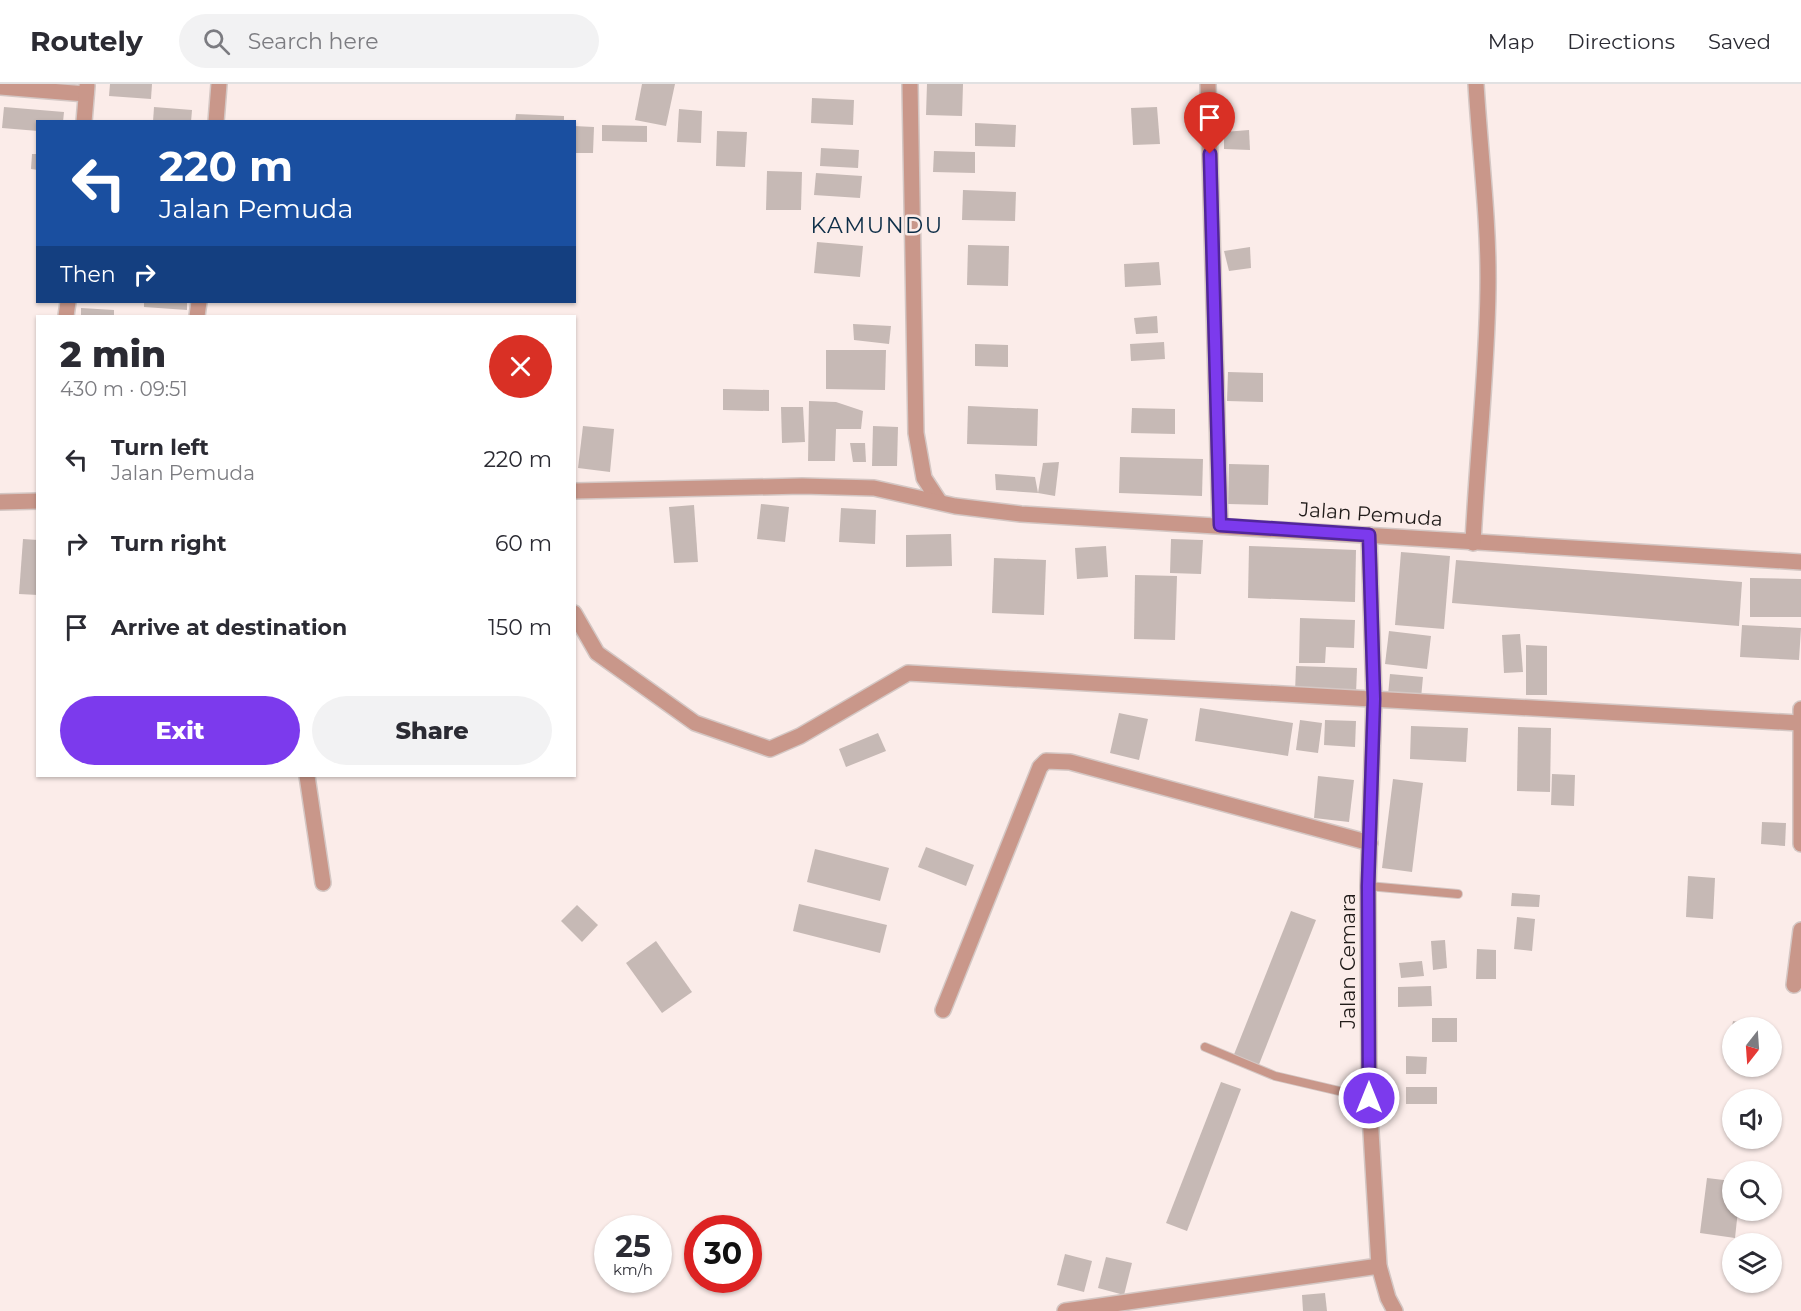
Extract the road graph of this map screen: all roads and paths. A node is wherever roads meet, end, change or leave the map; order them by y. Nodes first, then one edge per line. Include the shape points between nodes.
1 (219, 84) edge
2 (910, 84) edge
3 (1208, 84) edge
4 (1476, 84) edge
5 (0, 87) edge
6 (86, 89) edge
7 (84, 120) edge
8 (216, 120) edge
9 (576, 491) edge
10 (36, 501) edge
11 (939, 501) junction
12 (0, 502) edge
13 (1220, 525) junction
14 (1369, 535) junction
15 (1473, 543) junction
16 (1801, 562) edge
17 (576, 616) edge
18 (1374, 699) junction
19 (1800, 716) edge
20 (308, 777) edge
21 (1370, 843) junction
22 (1801, 844) edge
23 (323, 883) dead end
24 (1368, 886) junction
25 (1458, 894) dead end
26 (1801, 930) edge
27 (1794, 985) dead end
28 (943, 1010) dead end
29 (1205, 1047) dead end
30 (1369, 1098) junction
31 (1379, 1266) junction
32 (1065, 1311) edge
33 (1395, 1311) edge

1 - 8 street
2 - 11 street via 916,434 924,478
3 - 13 street
4 - 15 street via 1488,285
5 - 6 street
6 - 7 street
9 - 11 street, Jalan Pemuda via 802,486 874,488
10 - 12 street
11 - 13 street, Jalan Pemuda via 1022,514
13 - 14 street, Jalan Pemuda
14 - 15 street, Jalan Pemuda
14 - 18 street, Jalan Cemara
15 - 16 street, Jalan Pemuda
17 - 18 street via 597,653 695,723 770,749 800,736 908,673
18 - 19 street
18 - 21 street, Jalan Cemara
19 - 22 street
20 - 23 street
21 - 24 street, Jalan Cemara
21 - 28 street via 1070,762 1046,761 1040,767
24 - 25 lane
24 - 30 street, Jalan Cemara
26 - 27 street
29 - 30 lane via 1275,1076
30 - 31 street, Jalan Cemara
31 - 32 street
31 - 33 street, Jalan Cemara

